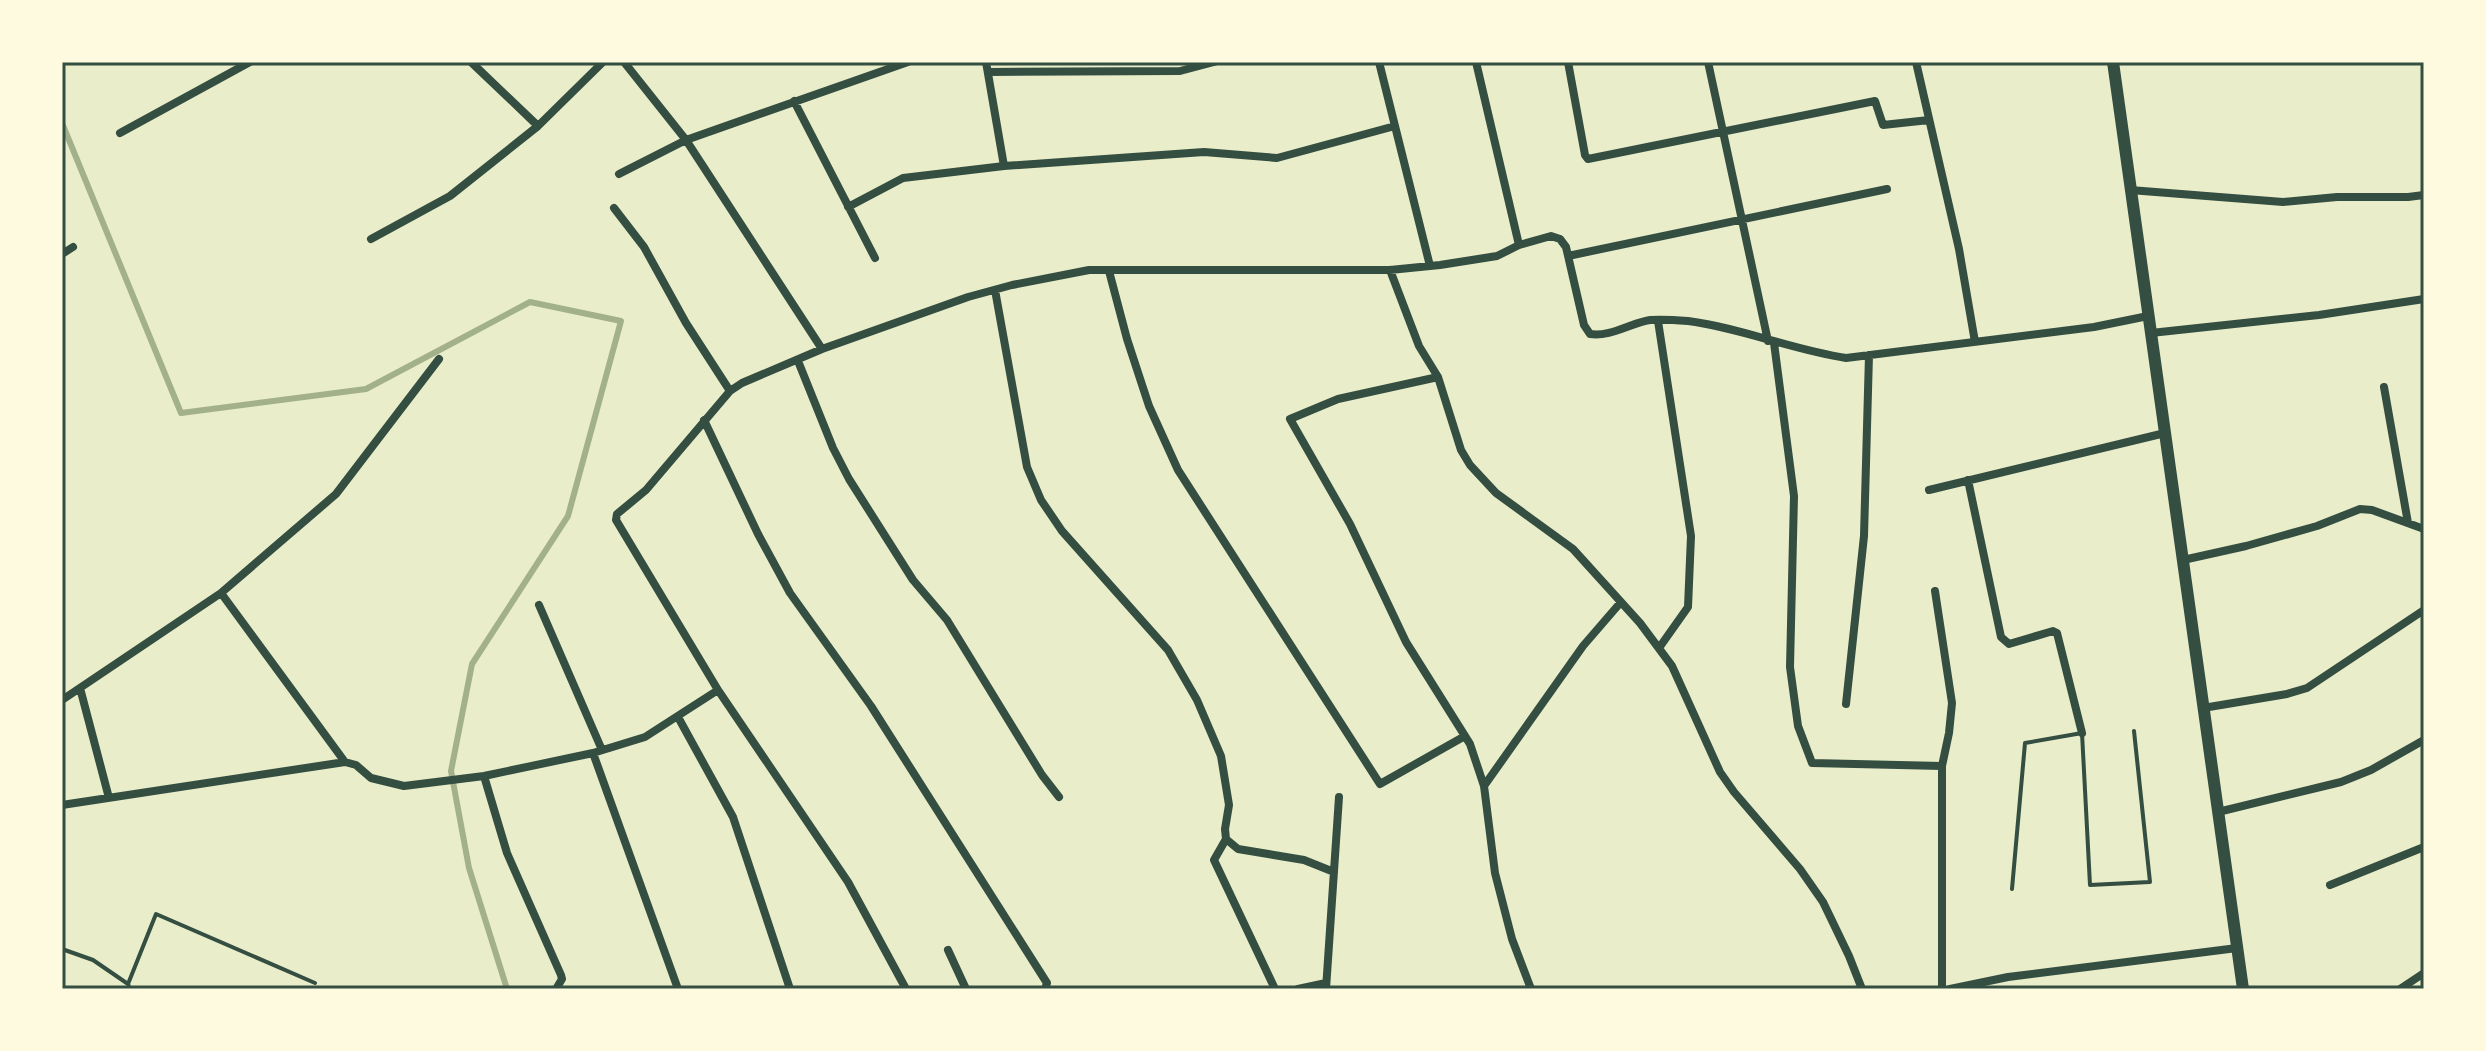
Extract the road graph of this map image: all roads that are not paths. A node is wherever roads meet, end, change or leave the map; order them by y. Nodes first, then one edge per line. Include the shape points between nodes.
1 (250, 62) edge
2 (471, 62) edge
3 (603, 62) edge
4 (624, 62) edge
5 (908, 62) edge
6 (986, 62) edge
7 (1214, 62) edge
8 (1379, 62) edge
9 (1476, 62) edge
10 (1568, 62) edge
11 (1708, 62) edge
12 (1916, 62) edge
13 (2113, 62) edge
14 (988, 72) junction
15 (794, 101) junction
16 (1929, 120) junction
17 (538, 126) junction
18 (1395, 126) junction
19 (120, 133) dead end
20 (1722, 134) junction
21 (686, 140) junction
22 (1004, 166) junction
23 (619, 174) dead end
24 (1887, 189) dead end
25 (2130, 190) junction
26 (2424, 195) edge
27 (848, 207) junction
28 (614, 208) dead end
29 (1742, 221) junction
30 (371, 239) dead end
31 (1519, 245) junction
32 (73, 247) dead end
33 (62, 254) edge
34 (1568, 256) junction
35 (875, 258) dead end
36 (1430, 266) junction
37 (1390, 270) junction
38 (1109, 271) junction
39 (995, 290) junction
40 (2424, 299) edge
41 (2148, 316) junction
42 (1658, 321) junction
43 (2151, 333) junction
44 (1771, 342) junction
45 (1975, 342) junction
46 (822, 349) junction
47 (1869, 355) junction
48 (439, 359) dead end
49 (798, 361) junction
50 (1438, 377) junction
51 (2384, 387) dead end
52 (730, 391) junction
53 (704, 420) junction
54 (2165, 433) junction
55 (1968, 480) junction
56 (1929, 490) dead end
57 (2408, 523) junction
58 (2424, 529) edge
59 (2183, 560) junction
60 (1935, 591) dead end
61 (221, 593) junction
62 (1621, 602) junction
63 (539, 605) dead end
64 (2424, 610) edge
65 (1659, 648) junction
66 (80, 688) junction
67 (718, 690) junction
68 (62, 700) edge
69 (1846, 704) dead end
70 (2203, 708) junction
71 (678, 717) junction
72 (2134, 731) dead end
73 (2082, 733) junction
74 (1465, 736) junction
75 (2424, 740) edge
76 (597, 751) junction
77 (345, 762) junction
78 (1942, 766) junction
79 (484, 776) junction
80 (1484, 786) junction
81 (1059, 797) dead end
82 (1339, 797) dead end
83 (109, 798) junction
84 (62, 805) edge
85 (2218, 812) junction
86 (1226, 839) junction
87 (2424, 847) edge
88 (1334, 872) junction
89 (2330, 885) dead end
90 (2012, 889) dead end
91 (2237, 948) junction
92 (62, 949) edge
93 (948, 950) dead end
94 (2424, 973) edge
95 (315, 983) dead end
96 (1326, 986) edge
97 (129, 987) edge
98 (556, 989) edge
99 (678, 989) edge
100 (790, 989) edge
101 (906, 989) edge
102 (966, 989) edge
103 (1045, 989) edge
104 (1275, 989) edge
105 (1298, 989) edge
106 (1531, 989) edge
107 (1862, 989) edge
108 (1942, 989) edge
109 (1950, 989) edge
110 (2243, 989) edge
111 (2400, 989) edge

1 - 19 street
2 - 17 street
3 - 17 street
4 - 21 street
5 - 15 street
6 - 14 street
7 - 14 street via 1180,71
8 - 18 street
9 - 31 street
10 - 20 street via 1588,159
11 - 20 street
12 - 16 street
13 - 25 main road
14 - 22 street
15 - 21 street
15 - 27 street
16 - 20 street via 1883,125 1875,101
16 - 45 street
17 - 30 street via 450,196
18 - 22 street via 1277,158 1204,152
18 - 36 street
20 - 29 street
21 - 23 street
21 - 46 street
22 - 27 street via 903,178
24 - 29 street
25 - 26 street via 2283,202
25 - 41 main road
27 - 35 street
28 - 52 street via 644,247
29 - 34 street
29 - 44 street
31 - 34 street via 1551,236 1560,239
31 - 36 street via 1497,256
32 - 33 street
34 - 42 street via 1590,334
36 - 37 street
37 - 38 street
37 - 50 street via 1419,346
38 - 39 street via 1089,270
38 - 74 street via 1149,406 1178,470 1380,784
39 - 46 street
39 - 86 street via 1031,478 1062,531 1168,650 1197,700 1221,756 1229,805
40 - 43 street
41 - 43 main road
41 - 45 street
42 - 44 street via 1722,327
42 - 65 street via 1691,536 1688,607
43 - 54 main road
44 - 47 street via 1815,354
44 - 78 street via 1794,496 1790,667 1798,726 1812,763
45 - 47 street
46 - 49 street
47 - 69 street via 1864,536
48 - 61 street via 336,494
49 - 52 street
49 - 81 street via 849,479 913,580 947,620
50 - 62 street via 1470,465 1496,493 1573,549
50 - 74 street via 1338,399 1290,419 1350,524 1406,642
51 - 57 street
52 - 53 street
53 - 67 street via 616,520
53 - 103 street via 790,593 879,717 1047,983
54 - 55 street
54 - 59 main road
55 - 56 street
55 - 73 street via 2001,637 2009,644 2057,633
57 - 58 street
57 - 59 street via 2360,509 2317,526
59 - 70 main road
60 - 78 street via 1952,703
61 - 66 street
61 - 77 street
62 - 65 street
62 - 80 street via 1583,646
63 - 76 street
64 - 70 street via 2307,688
65 - 107 street via 1720,772 1823,902
66 - 68 street
66 - 83 street
67 - 71 street
67 - 101 street via 848,882
70 - 85 main road
71 - 76 street via 652,733
71 - 100 street via 733,817
72 - 73 lane via 2150,882 2090,885
73 - 90 lane via 2025,743
74 - 80 street
75 - 85 street via 2341,782
76 - 79 street
76 - 99 street
77 - 79 street via 371,778 404,786
77 - 83 street
78 - 108 street
79 - 98 street via 507,853 561,975
80 - 106 street via 1495,873
82 - 88 street
83 - 84 street
85 - 91 main road
86 - 88 street via 1238,849 1304,860
86 - 104 street via 1214,860
87 - 89 street
88 - 96 street
91 - 109 street
91 - 110 main road
92 - 97 lane via 93,960
93 - 102 street
94 - 111 street
95 - 97 lane via 156,914
96 - 105 street

